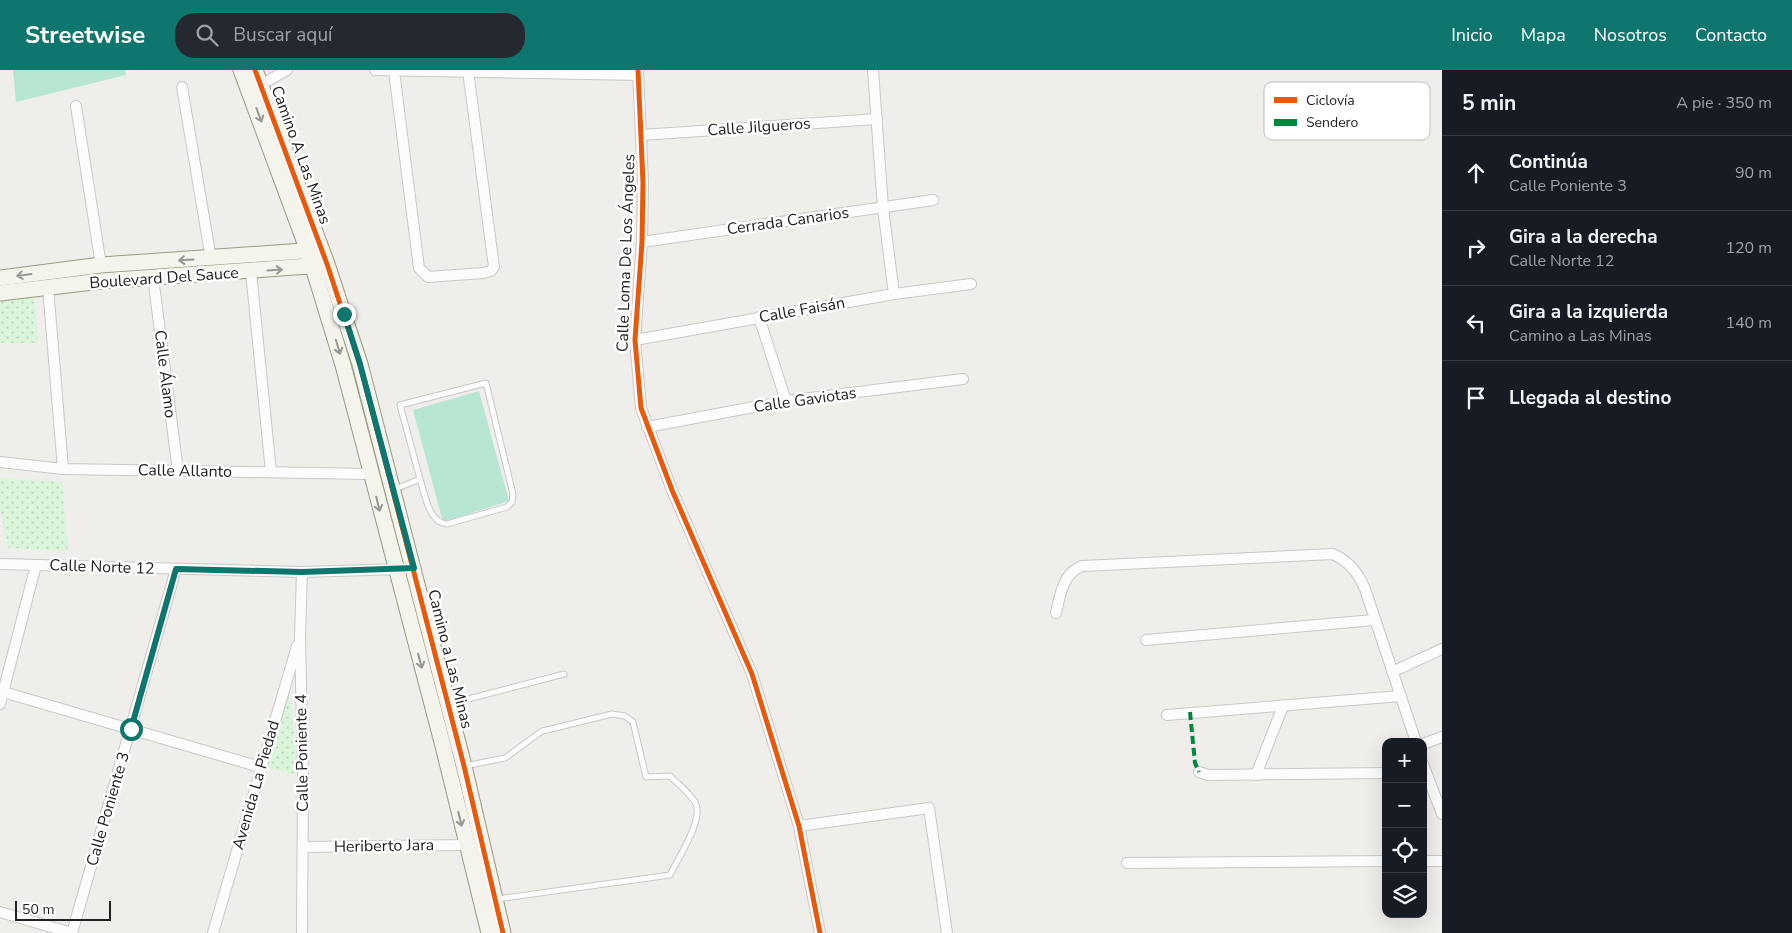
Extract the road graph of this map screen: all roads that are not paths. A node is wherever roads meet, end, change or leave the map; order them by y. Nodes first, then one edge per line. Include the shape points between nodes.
1 (241, 70) edge
2 (255, 70) edge
3 (287, 70) edge
4 (375, 70) edge
5 (873, 70) edge
6 (394, 71) edge
7 (468, 71) junction
8 (638, 72) edge
9 (182, 87) dead end
10 (256, 87) junction
11 (76, 106) dead end
12 (878, 119) junction
13 (641, 136) junction
14 (933, 200) dead end
15 (882, 208) junction
16 (642, 242) junction
17 (315, 250) junction
18 (211, 258) junction
19 (100, 265) junction
20 (320, 266) junction
21 (251, 272) junction
22 (153, 277) junction
23 (0, 278) edge
24 (971, 284) dead end
25 (48, 287) junction
26 (0, 293) edge
27 (894, 294) junction
28 (759, 317) junction
29 (635, 340) junction
30 (963, 379) dead end
31 (786, 401) junction
32 (647, 427) junction
33 (0, 462) edge
34 (63, 469) junction
35 (178, 470) junction
36 (271, 472) junction
37 (371, 474) junction
38 (420, 479) junction
39 (393, 490) junction
40 (0, 564) edge
41 (36, 565) junction
42 (414, 568) junction
43 (176, 569) junction
44 (395, 570) junction
45 (302, 572) junction
46 (1056, 613) dead end
47 (1374, 620) junction
48 (300, 637) junction
49 (1146, 640) dead end
50 (1442, 649) edge
51 (1392, 672) junction
52 (564, 674) dead end
53 (2, 691) edge
54 (1401, 696) junction
55 (0, 704) edge
56 (449, 704) junction
57 (1282, 706) junction
58 (1167, 715) dead end
59 (131, 729) junction
60 (1442, 737) edge
61 (1415, 738) edge
62 (1427, 743) edge
63 (464, 766) junction
64 (260, 767) junction
65 (1199, 772) dead end
66 (1382, 773) edge
67 (1256, 775) junction
68 (1427, 776) edge
69 (1442, 814) edge
70 (799, 826) junction
71 (466, 845) junction
72 (303, 847) junction
73 (1382, 861) edge
74 (1427, 861) edge
75 (1442, 861) edge
76 (1127, 863) dead end
77 (495, 899) junction
78 (0, 912) edge
79 (72, 933) edge
80 (213, 933) edge
81 (302, 933) edge
82 (489, 933) edge
83 (503, 933) edge
84 (820, 933) edge
85 (947, 933) edge

1 - 10 street, Camino A Las Minas
2 - 10 street, Camino A Las Minas
3 - 10 street
4 - 6 street
5 - 12 street
6 - 7 street
6 - 7 street via 418,268 428,277 483,273 494,267
7 - 8 street
8 - 13 street, Calle Loma De Los Ángeles
9 - 18 street
10 - 17 street, Camino A Las Minas
11 - 19 street
12 - 13 street, Calle Jilgueros
12 - 15 street
13 - 16 street, Calle Loma De Los Ángeles
14 - 15 street, Cerrada Canarios
15 - 16 street, Cerrada Canarios
15 - 27 street
16 - 29 street, Calle Loma De Los Ángeles
17 - 18 street, Boulevard Del Sauce
17 - 20 street, Camino a Las Minas
18 -> 19 street, Boulevard Del Sauce
19 -> 23 street, Boulevard Del Sauce
21 -> 20 street, Boulevard Del Sauce
20 -> 37 street, Camino a Las Minas
20 - 39 street, Camino a Las Minas via 360,364
21 - 22 street, Boulevard Del Sauce
21 - 36 street
22 - 25 street, Boulevard Del Sauce
22 - 35 street, Calle Álamo
24 - 27 street, Calle Faisán
25 - 26 street, Boulevard Del Sauce
25 - 34 street
27 - 28 street, Calle Faisán
28 - 29 street, Calle Faisán
28 - 31 street
29 - 32 street, Calle Loma De Los Ángeles via 638,388
30 - 31 street, Calle Gaviotas
31 - 32 street, Calle Gaviotas
32 - 70 street, Calle Loma De Los Ángeles via 752,674
33 - 34 street, Calle Allanto
34 - 35 street, Calle Allanto
35 - 36 street, Calle Allanto
36 - 37 street, Calle Allanto
37 -> 44 street, Camino a Las Minas
38 - 38 lane via 400,406 486,383 513,494 512,502 507,507 440,524 434,520
38 - 39 lane
39 - 42 street, Camino a Las Minas
40 - 41 street, Calle Norte 12
41 - 43 street, Calle Norte 12
41 - 53 street
42 - 44 street, Calle Norte 12
42 - 56 street, Camino a Las Minas
43 - 45 street, Calle Norte 12
43 - 59 street, Calle Poniente 3
44 - 45 street, Calle Norte 12
44 -> 71 street, Camino a Las Minas via 442,742
45 - 48 street, Calle Poniente 4
46 - 47 street via 1065,582 1071,572 1082,566 1333,554 1357,572
47 - 49 street
47 - 51 street
48 - 64 street, Avenida La Piedad
48 - 72 street, Calle Poniente 4
50 - 51 street
51 - 54 street
52 - 56 lane
53 - 55 street
53 - 59 street
54 - 57 street
54 - 61 street
56 - 63 street, Camino a Las Minas
57 - 58 street
57 - 67 street
59 - 64 street
59 - 79 street, Calle Poniente 3
60 - 62 street
63 - 77 street, Camino a Las Minas
63 - 77 lane via 505,758 542,731 612,714 625,716 633,722 646,776 670,776 695,802 698,813 696,824 670,874
64 - 80 street, Avenida La Piedad
65 - 67 street via 1208,775
66 - 67 street
68 - 69 street
70 - 84 street, Calle Loma De Los Ángeles
70 - 85 street via 930,808
71 - 72 street, Heriberto Jara
71 - 82 street, Camino a Las Minas
72 - 81 street, Calle Poniente 4
73 - 76 street
74 - 75 street
77 - 83 street, Camino a Las Minas
78 - 79 street

